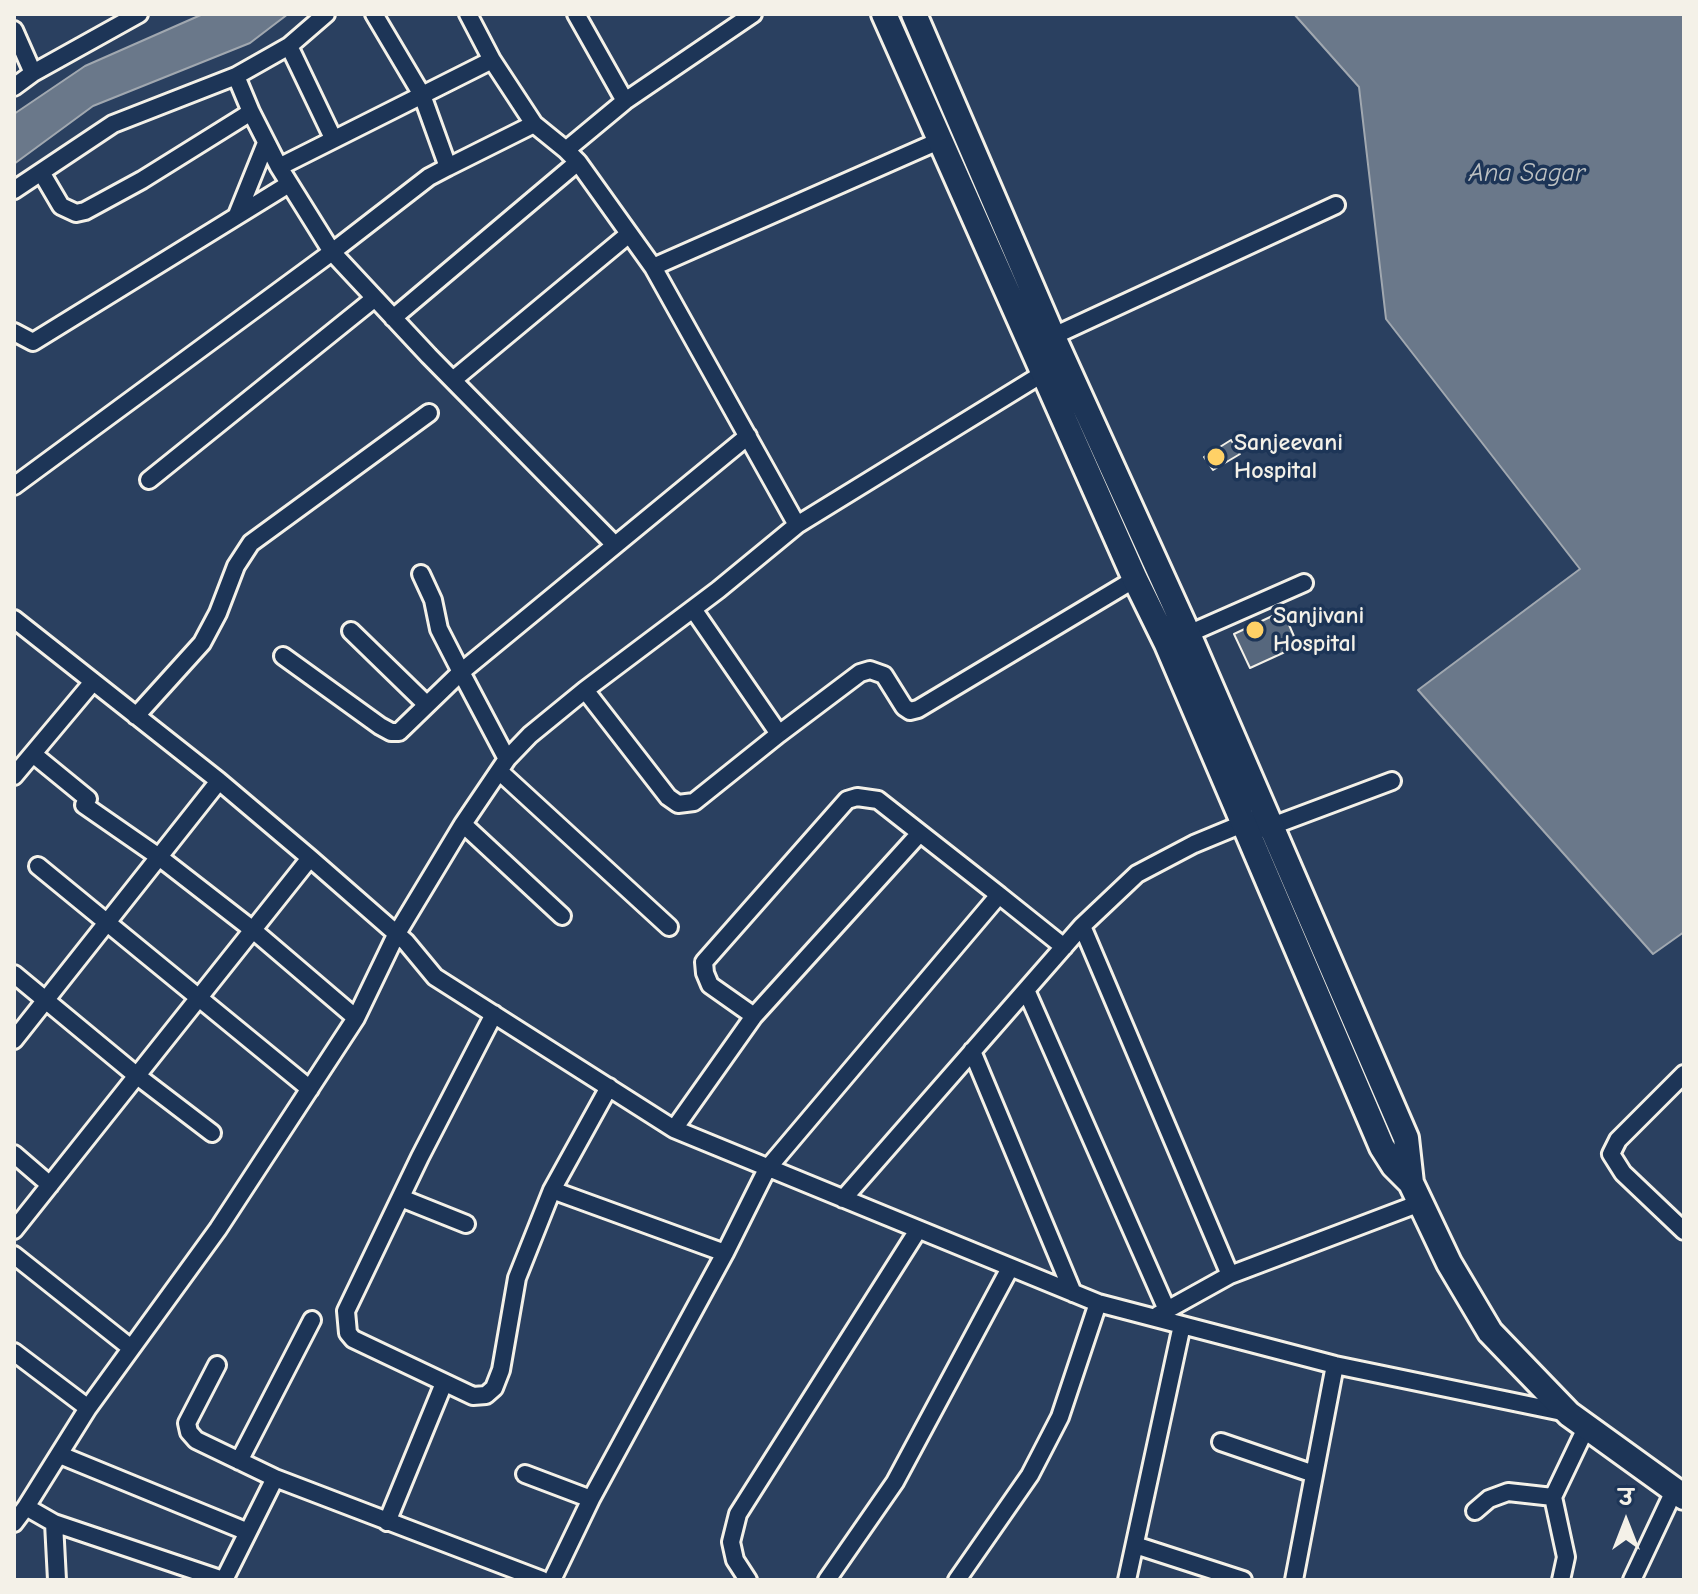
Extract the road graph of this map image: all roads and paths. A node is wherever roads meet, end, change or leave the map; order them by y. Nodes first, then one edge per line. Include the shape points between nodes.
1 (139, 14) edge
2 (326, 14) edge
3 (374, 14) edge
4 (468, 14) edge
5 (753, 14) edge
6 (884, 14) edge
7 (914, 14) edge
8 (583, 17) edge
9 (14, 30) edge
10 (289, 46) junction
11 (492, 60) junction
12 (33, 73) junction
13 (236, 76) junction
14 (14, 87) edge
15 (422, 95) junction
16 (625, 101) junction
17 (251, 112) junction
18 (534, 124) junction
19 (333, 138) junction
20 (941, 140) junction
21 (266, 143) junction
22 (566, 150) junction
23 (578, 162) junction
24 (279, 167) junction
25 (448, 167) junction
26 (41, 172) junction
27 (289, 184) junction
28 (14, 190) edge
29 (1336, 205) dead end
30 (237, 215) junction
31 (629, 234) junction
32 (332, 252) junction
33 (653, 267) junction
34 (375, 298) junction
35 (393, 318) junction
36 (14, 332) edge
37 (1042, 341) junction
38 (1054, 366) junction
39 (453, 380) junction
40 (429, 413) dead end
41 (748, 436) junction
42 (149, 480) dead end
43 (14, 486) edge
44 (797, 525) junction
45 (615, 545) junction
46 (421, 574) dead end
47 (1135, 579) junction
48 (1304, 583) dead end
49 (693, 609) junction
50 (14, 619) edge
51 (351, 631) dead end
52 (1177, 639) junction
53 (283, 656) dead end
54 (461, 672) junction
55 (92, 683) junction
56 (585, 690) junction
57 (426, 704) junction
58 (136, 716) junction
59 (779, 734) junction
60 (33, 754) junction
61 (503, 765) junction
62 (14, 776) edge
63 (219, 781) junction
64 (1392, 781) dead end
65 (1270, 820) junction
66 (463, 824) junction
67 (1246, 830) junction
68 (920, 833) junction
69 (159, 857) junction
70 (310, 858) junction
71 (38, 866) dead end
72 (999, 895) junction
73 (562, 916) dead end
74 (106, 923) junction
75 (1082, 926) junction
76 (669, 927) dead end
77 (253, 930) junction
78 (396, 935) junction
79 (1064, 947) junction
80 (14, 974) edge
81 (1026, 990) junction
82 (199, 996) junction
83 (45, 1000) junction
84 (494, 1014) junction
85 (754, 1016) junction
86 (356, 1018) junction
87 (14, 1040) edge
88 (972, 1051) junction
89 (1684, 1074) edge
90 (136, 1075) junction
91 (609, 1087) junction
92 (310, 1089) junction
93 (674, 1129) junction
94 (212, 1133) dead end
95 (14, 1154) edge
96 (767, 1169) junction
97 (50, 1185) junction
98 (552, 1190) junction
99 (1415, 1193) junction
100 (401, 1198) junction
101 (843, 1199) junction
102 (466, 1224) dead end
103 (14, 1230) edge
104 (918, 1230) junction
105 (1684, 1231) edge
106 (725, 1253) junction
107 (14, 1255) edge
108 (1010, 1268) junction
109 (1230, 1275) junction
110 (1073, 1293) junction
111 (1098, 1303) junction
112 (1160, 1314) junction
113 (312, 1320) dead end
114 (1182, 1325) junction
115 (131, 1348) junction
116 (14, 1352) edge
117 (217, 1365) dead end
118 (1335, 1365) junction
119 (444, 1383) junction
120 (88, 1408) junction
121 (1578, 1421) junction
122 (1221, 1442) dead end
123 (60, 1455) junction
124 (239, 1461) junction
125 (525, 1474) dead end
126 (1314, 1474) junction
127 (275, 1478) junction
128 (1679, 1494) edge
129 (1553, 1497) junction
130 (591, 1499) junction
131 (26, 1507) junction
132 (1475, 1511) dead end
133 (387, 1522) junction
134 (14, 1523) edge
135 (54, 1523) junction
136 (248, 1532) junction
137 (1135, 1545) junction
138 (57, 1580) edge
139 (223, 1580) edge
140 (542, 1580) edge
141 (552, 1580) edge
142 (748, 1580) edge
143 (827, 1580) edge
144 (957, 1580) edge
145 (1127, 1580) edge
146 (1243, 1580) edge
147 (1294, 1580) edge
148 (1561, 1580) edge
149 (1632, 1580) edge

1 - 12 street
2 - 10 street
3 - 15 street
4 - 11 street
5 - 16 street
6 - 20 highway
7 - 37 highway
8 - 16 street
9 - 12 street
10 - 13 street
10 - 19 street
11 - 15 street
11 - 18 street
12 - 14 street
13 - 17 street
13 - 26 street via 113,124
15 - 19 street
15 - 25 street
16 - 22 street
17 - 21 street
17 - 26 street via 85,211 61,206
18 - 22 street
18 - 25 street
19 - 24 street
20 - 33 street
20 - 37 highway
21 - 24 street
21 - 30 street
22 - 23 street
23 - 31 street
23 - 35 street
24 - 27 street
25 - 32 street
26 - 28 street
27 - 30 street
27 - 32 street
29 - 37 street
30 - 36 street via 33,342
31 - 33 street
31 - 39 street
32 - 34 street
32 - 43 street
33 - 41 street
34 - 35 street
34 - 42 street
35 - 39 street
37 - 38 highway
38 - 44 street
38 - 47 highway
38 - 52 highway
39 - 45 street
40 - 58 street via 251,543 202,643
41 - 44 street
41 - 45 street
44 - 49 street
45 - 54 street
46 - 54 street via 439,629
47 - 52 highway
47 - 59 street via 918,709 904,707 884,675 870,670
48 - 52 street
49 - 56 street
49 - 59 street
50 - 55 street
51 - 57 street
52 - 65 highway
52 - 67 highway
53 - 57 street via 391,732 405,728
54 - 57 street
54 - 61 street
55 - 58 street
55 - 60 street
56 - 59 street via 678,804 694,802
56 - 61 street
58 - 63 street
60 - 62 street
60 - 69 street
61 - 66 street
61 - 76 street
63 - 69 street
63 - 70 street
64 - 65 street
65 - 67 street
65 - 99 highway via 1406,1138
66 - 73 street
66 - 78 street
67 - 75 street via 1194,844 1137,874
67 - 99 highway via 1382,1147
68 - 72 street
68 - 85 street
68 - 85 street via 878,800 847,800 704,962 710,985
69 - 74 street
69 - 77 street
70 - 77 street
70 - 78 street
71 - 74 street
72 - 79 street
72 - 96 street
74 - 82 street
74 - 83 street
75 - 79 street
75 - 109 street
77 - 82 street
77 - 86 street
78 - 84 street via 435,977
78 - 86 street
79 - 81 street
80 - 83 street
81 - 88 street
81 - 112 street
82 - 90 street
82 - 92 street
83 - 87 street
83 - 90 street
84 - 91 street
84 - 100 street
85 - 93 street
86 - 92 street
88 - 101 street
88 - 110 street
89 - 105 street via 1618,1140 1611,1154 1623,1173
90 - 94 street
90 - 97 street
91 - 93 street
91 - 98 street
92 - 115 street
93 - 96 street
95 - 97 street
96 - 101 street
96 - 106 street
97 - 103 street
98 - 106 street
98 - 119 street via 517,1278 494,1388 473,1396
99 - 109 street
99 - 121 highway via 1490,1332
100 - 102 street
100 - 119 street via 346,1311 348,1333
101 - 104 street
104 - 108 street
104 - 142 street via 738,1514 731,1542
106 - 130 street
107 - 115 street
108 - 110 street
108 - 143 street via 895,1482
109 - 112 street
110 - 111 street
111 - 112 street
111 - 144 street via 1060,1417 1030,1475
112 - 114 street
113 - 124 street
114 - 118 street
114 - 137 street
115 - 120 street
116 - 120 street
117 - 124 street via 187,1423 189,1432
118 - 121 street
118 - 126 street
119 - 133 street
120 - 123 street
121 - 128 highway
121 - 129 street
122 - 126 street
123 - 131 street
123 - 136 street
124 - 127 street
125 - 130 street
126 - 147 street
127 - 133 street
127 - 136 street
128 - 149 street
129 - 132 street via 1508,1492
129 - 148 street via 1566,1557
130 - 141 street
131 - 134 street
131 - 135 street
133 - 140 street
135 - 138 street
135 - 139 street
136 - 139 street
137 - 145 street
137 - 146 street

